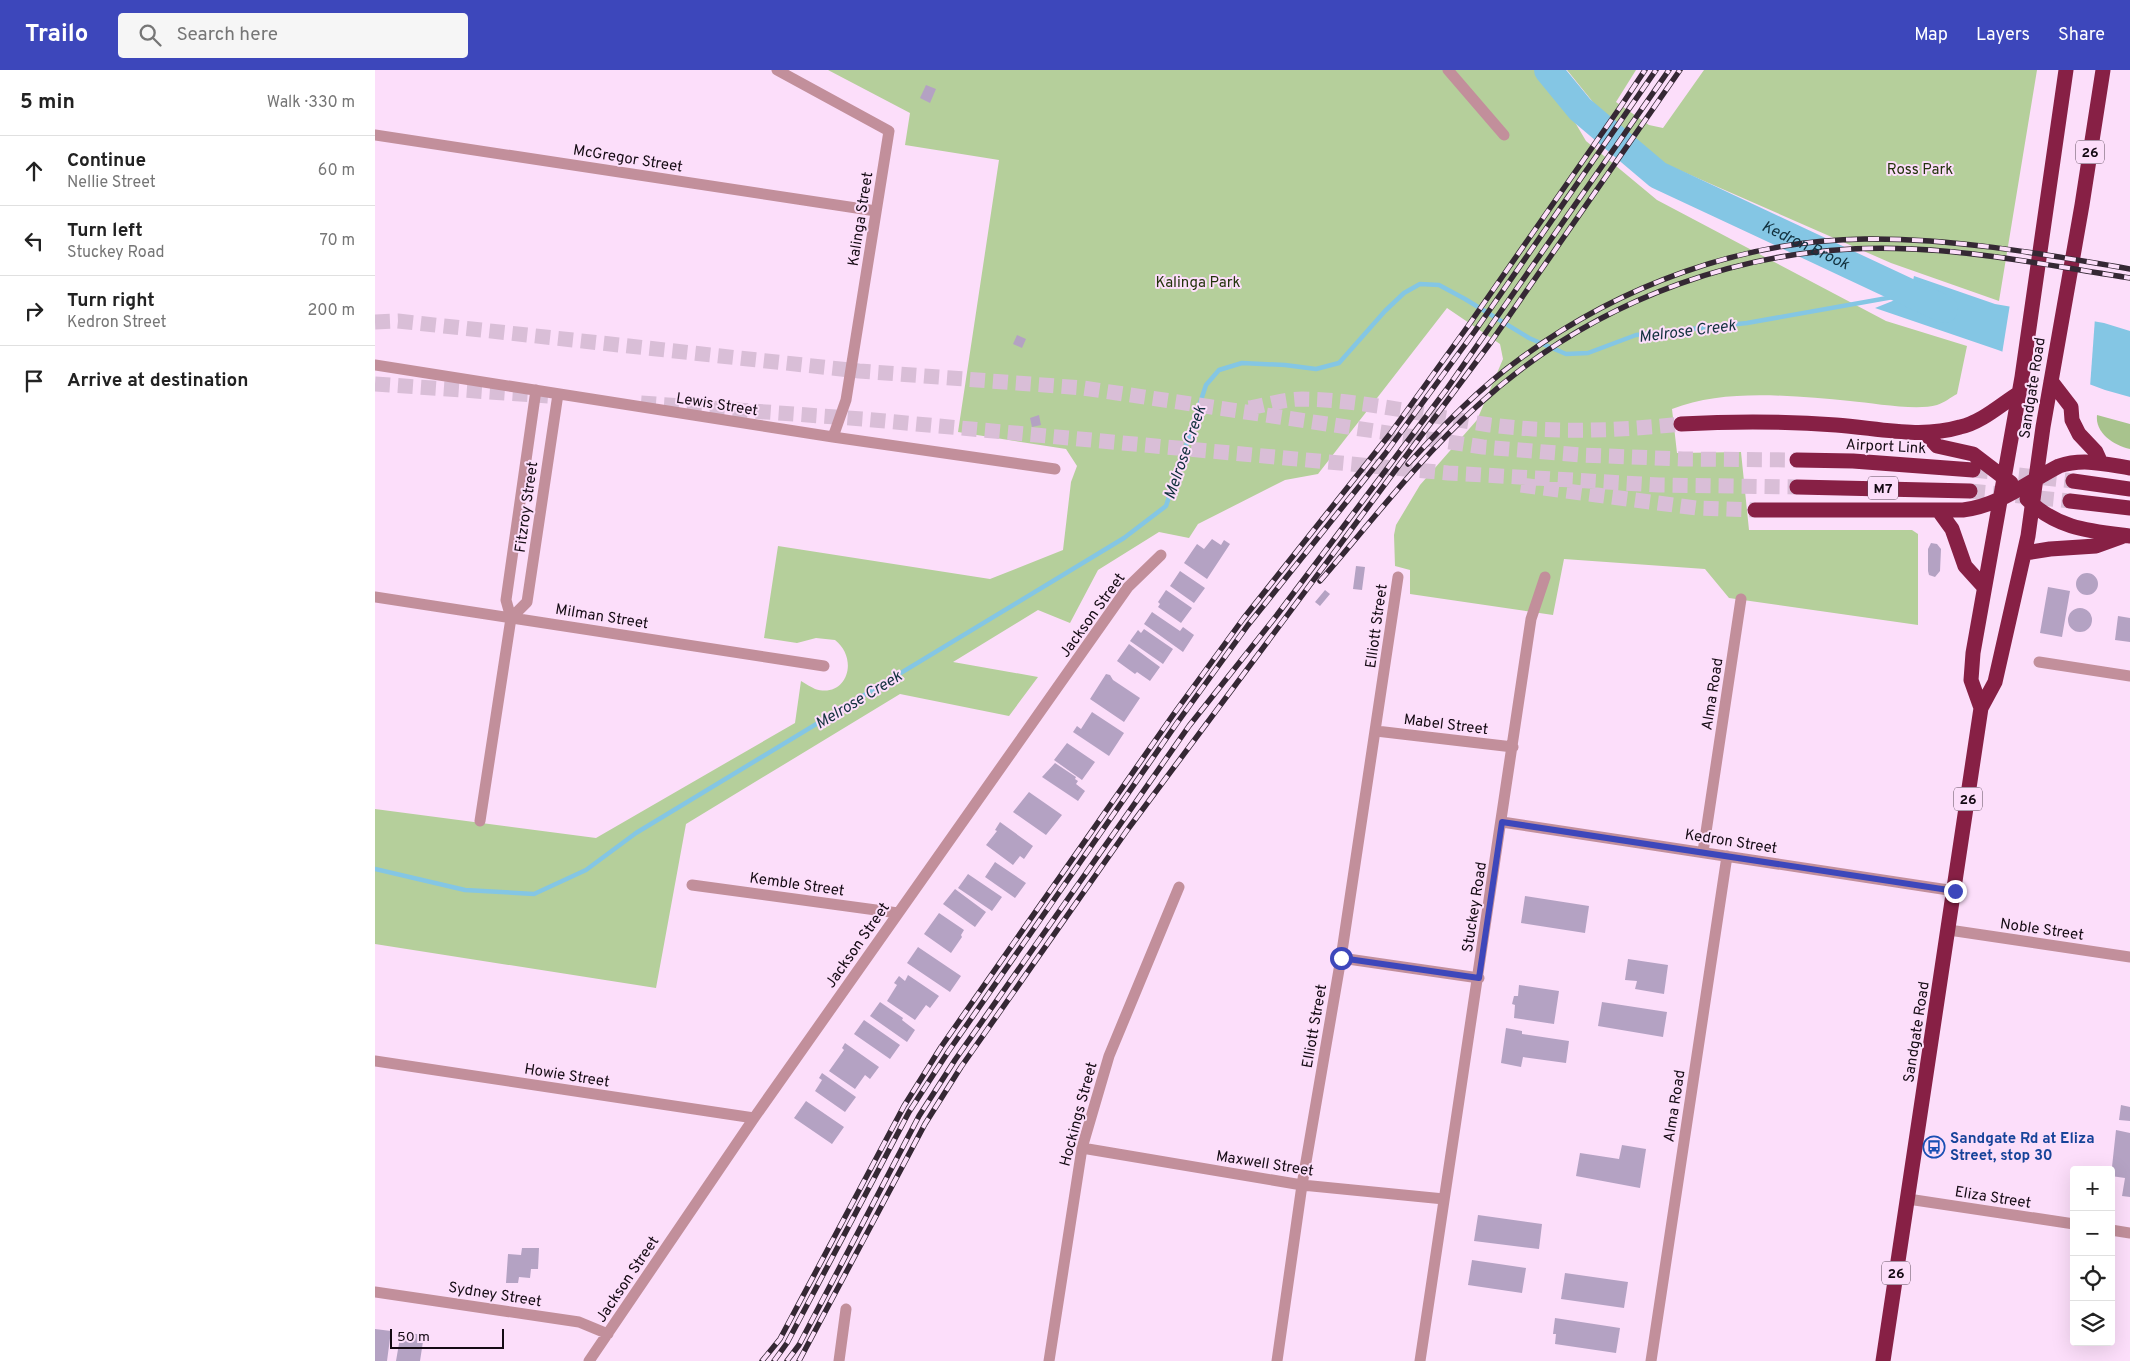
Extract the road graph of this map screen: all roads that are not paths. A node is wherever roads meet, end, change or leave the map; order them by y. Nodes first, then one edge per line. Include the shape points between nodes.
1 (777, 70) edge
2 (1448, 70) edge
3 (2066, 70) edge
4 (2103, 70) edge
5 (375, 135) edge
6 (1504, 135) dead end
7 (876, 211) junction
8 (375, 365) edge
9 (2051, 381) junction
10 (536, 390) junction
11 (2019, 393) junction
12 (558, 394) junction
13 (1681, 424) tunnel mouth
14 (1926, 434) junction
15 (833, 437) junction
16 (1797, 460) tunnel mouth
17 (2101, 463) junction
18 (2130, 468) edge
19 (1055, 469) dead end
20 (1973, 470) tunnel mouth
21 (2005, 477) junction
22 (2035, 478) junction
23 (2073, 481) tunnel mouth
24 (1797, 487) tunnel mouth
25 (2130, 489) edge
26 (2018, 490) junction
27 (1970, 491) tunnel mouth
28 (2001, 498) junction
29 (2070, 501) tunnel mouth
30 (2033, 505) junction
31 (2130, 508) edge
32 (1755, 510) tunnel mouth
33 (1939, 511) junction
34 (2127, 536) edge
35 (2025, 553) junction
36 (1161, 555) dead end
37 (1398, 577) dead end
38 (1545, 577) dead end
39 (1984, 587) junction
40 (375, 597) edge
41 (1741, 599) dead end
42 (511, 618) junction
43 (2039, 662) dead end
44 (823, 666) dead end
45 (2130, 676) edge
46 (1981, 708) junction
47 (1376, 731) junction
48 (1513, 748) junction
49 (480, 821) dead end
50 (1502, 822) junction
51 (1703, 852) junction
52 (1727, 856) junction
53 (692, 885) dead end
54 (1179, 887) dead end
55 (1955, 891) junction
56 (898, 913) junction
57 (1949, 930) junction
58 (2130, 957) edge
59 (1341, 958) junction
60 (1479, 978) junction
61 (375, 1061) edge
62 (754, 1118) junction
63 (1082, 1148) junction
64 (1302, 1185) junction
65 (1444, 1199) junction
66 (1908, 1199) junction
67 (2070, 1223) edge
68 (2115, 1231) edge
69 (2130, 1233) edge
70 (375, 1292) edge
71 (847, 1309) dead end
72 (608, 1334) junction
73 (589, 1361) edge
74 (839, 1361) edge
75 (1049, 1361) edge
76 (1277, 1361) edge
77 (1419, 1361) edge
78 (1651, 1361) edge
79 (1883, 1361) edge

1 - 7 street, Kalinga Street via 889,131
2 - 6 street
3 - 11 highway, Sandgate Road / 26
4 - 9 highway, Sandgate Road / 26
5 - 7 street, McGregor Street
7 - 15 street, Kalinga Street via 846,400
8 - 10 street, Lewis Street
9 - 17 highway via 2071,407 2079,434 2096,452
9 - 22 highway, Sandgate Road / 26
10 - 12 street, Lewis Street
10 - 42 street, Fitzroy Street via 506,600
11 - 14 highway via 1974,422
11 - 21 highway, Sandgate Road / 26
12 - 15 street, Lewis Street
12 - 42 street, Fitzroy Street via 527,602
13 - 14 highway via 1797,423
14 - 21 highway via 1937,446 1973,454
15 - 19 street, Lewis Street
16 - 20 highway, Airport Link / M7
17 - 18 highway
17 - 22 highway via 2069,463
21 - 26 highway
21 - 28 highway, Sandgate Road / 26
22 - 26 highway
22 - 30 highway, Sandgate Road / 26
23 - 25 highway
24 - 27 highway, M7
26 - 28 highway
26 - 30 highway
28 - 33 highway via 1973,509
28 - 39 highway, Sandgate Road / 26
29 - 31 highway
30 - 34 highway via 2065,524
30 - 35 highway, Sandgate Road / 26
32 - 33 highway
33 - 39 highway via 1952,529 1965,566
34 - 35 highway via 2096,546
35 - 46 highway, Sandgate Road / 26 via 1995,682
36 - 56 street, Jackson Street via 1128,587
37 - 47 street, Elliott Street
38 - 48 street, Stuckey Road via 1531,619
39 - 46 highway, Sandgate Road / 26 via 1971,680
40 - 42 street, Milman Street
41 - 51 street, Alma Road
42 - 44 street, Milman Street
42 - 49 street, Fitzroy Street
43 - 45 street
46 - 55 highway, Sandgate Road / 26
47 - 48 street, Mabel Street
47 - 59 street, Elliott Street
48 - 50 street, Stuckey Road
50 - 51 street, Kedron Street
50 - 60 street, Stuckey Road
51 - 52 street, Kedron Street
52 - 55 street, Kedron Street
52 - 78 street, Alma Road
53 - 56 street, Kemble Street
54 - 63 street, Hockings Street via 1109,1056
55 - 57 highway, Sandgate Road / 26
56 - 62 street, Jackson Street
57 - 58 street, Noble Street
57 - 66 highway, Sandgate Road / 26
59 - 60 street
59 - 64 street, Elliott Street
60 - 65 street, Stuckey Road
61 - 62 street, Howie Street
62 - 72 street, Jackson Street
63 - 64 street, Maxwell Street
63 - 75 street, Hockings Street
64 - 65 street, Maxwell Street
64 - 76 street, Elliott Street
65 - 77 street, Stuckey Road
66 - 67 street, Eliza Street
66 - 79 highway, Sandgate Road / 26
68 - 69 street
70 - 72 street, Sydney Street via 579,1322
71 - 74 street
72 - 73 street, Jackson Street

